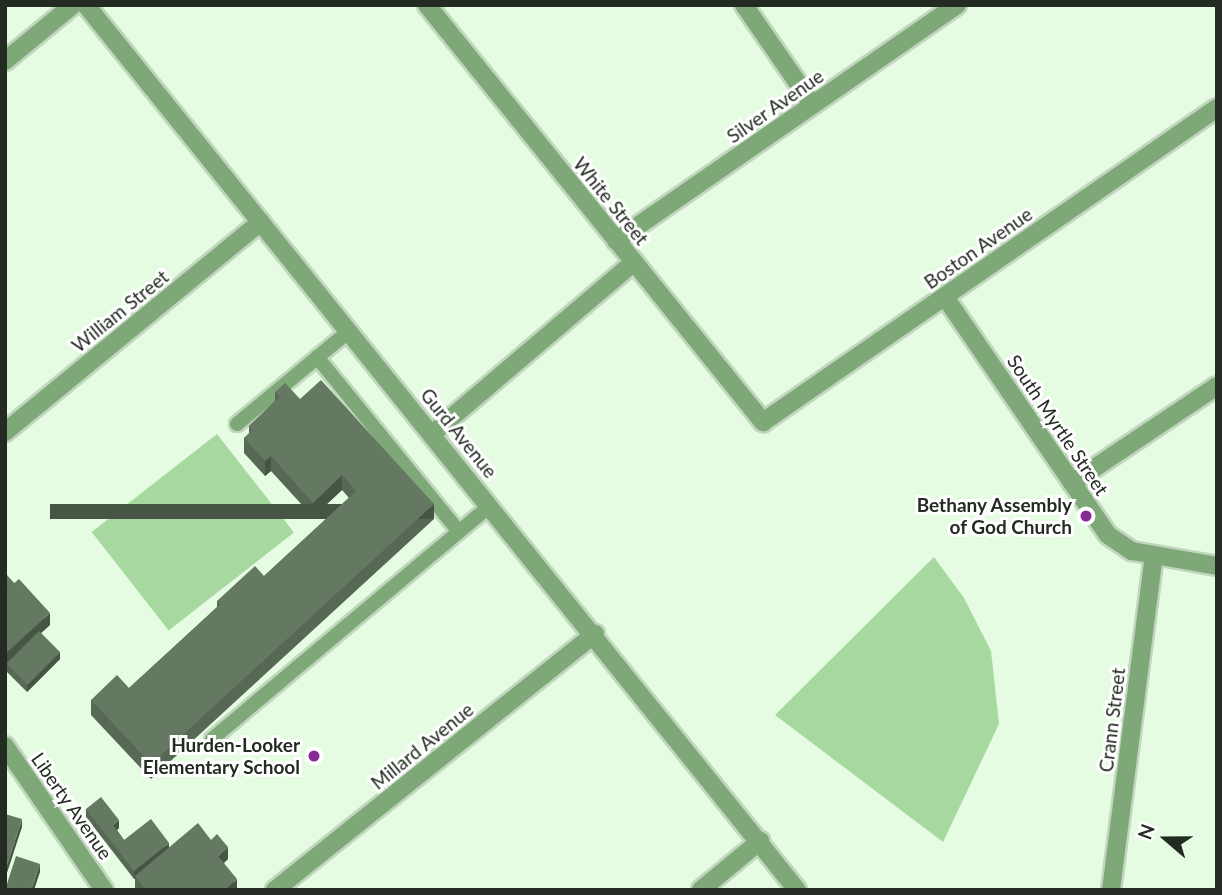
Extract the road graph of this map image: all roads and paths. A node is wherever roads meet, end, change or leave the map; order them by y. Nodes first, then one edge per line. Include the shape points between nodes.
1 (73, 5) edge
2 (86, 5) edge
3 (427, 5) edge
4 (744, 5) edge
5 (957, 5) edge
6 (5, 61) edge
7 (813, 105) junction
8 (1217, 108) edge
9 (261, 222) junction
10 (617, 241) junction
11 (634, 262) junction
12 (945, 297) junction
13 (349, 331) junction
14 (317, 357) junction
15 (1217, 386) edge
16 (763, 422) joint
17 (237, 424) dead end
18 (5, 432) edge
19 (432, 433) junction
20 (1072, 483) junction
21 (490, 506) junction
22 (459, 532) junction
23 (1154, 556) junction
24 (1217, 566) edge
25 (595, 634) junction
26 (212, 739) dead end
27 (5, 746) edge
28 (760, 841) junction
29 (104, 890) edge
30 (275, 890) edge
31 (701, 890) edge
32 (797, 890) edge
33 (1111, 890) edge

1 - 6 street
2 - 9 street, Gurd Avenue
3 - 10 street, White Street
4 - 7 street
5 - 7 street, Silver Avenue
7 - 10 street, Silver Avenue
8 - 12 street, Boston Avenue
9 - 13 street, Gurd Avenue
9 - 18 street, William Street
10 - 11 street, White Street
11 - 16 street, White Street
11 - 19 street
12 - 16 street, Boston Avenue
12 - 20 street, South Myrtle Street
13 - 14 lane
13 - 19 street, Gurd Avenue
14 - 17 lane
14 - 22 lane
15 - 20 street
19 - 21 street, Gurd Avenue
20 - 23 street, South Myrtle Street via 1108,535 1132,551
21 - 22 lane
21 - 25 street, Gurd Avenue
22 - 26 lane
23 - 24 street, South Myrtle Street
23 - 33 street, Crann Street
25 - 28 street, Gurd Avenue
25 - 30 street, Millard Avenue
27 - 29 street, Liberty Avenue
28 - 31 street
28 - 32 street, Gurd Avenue

